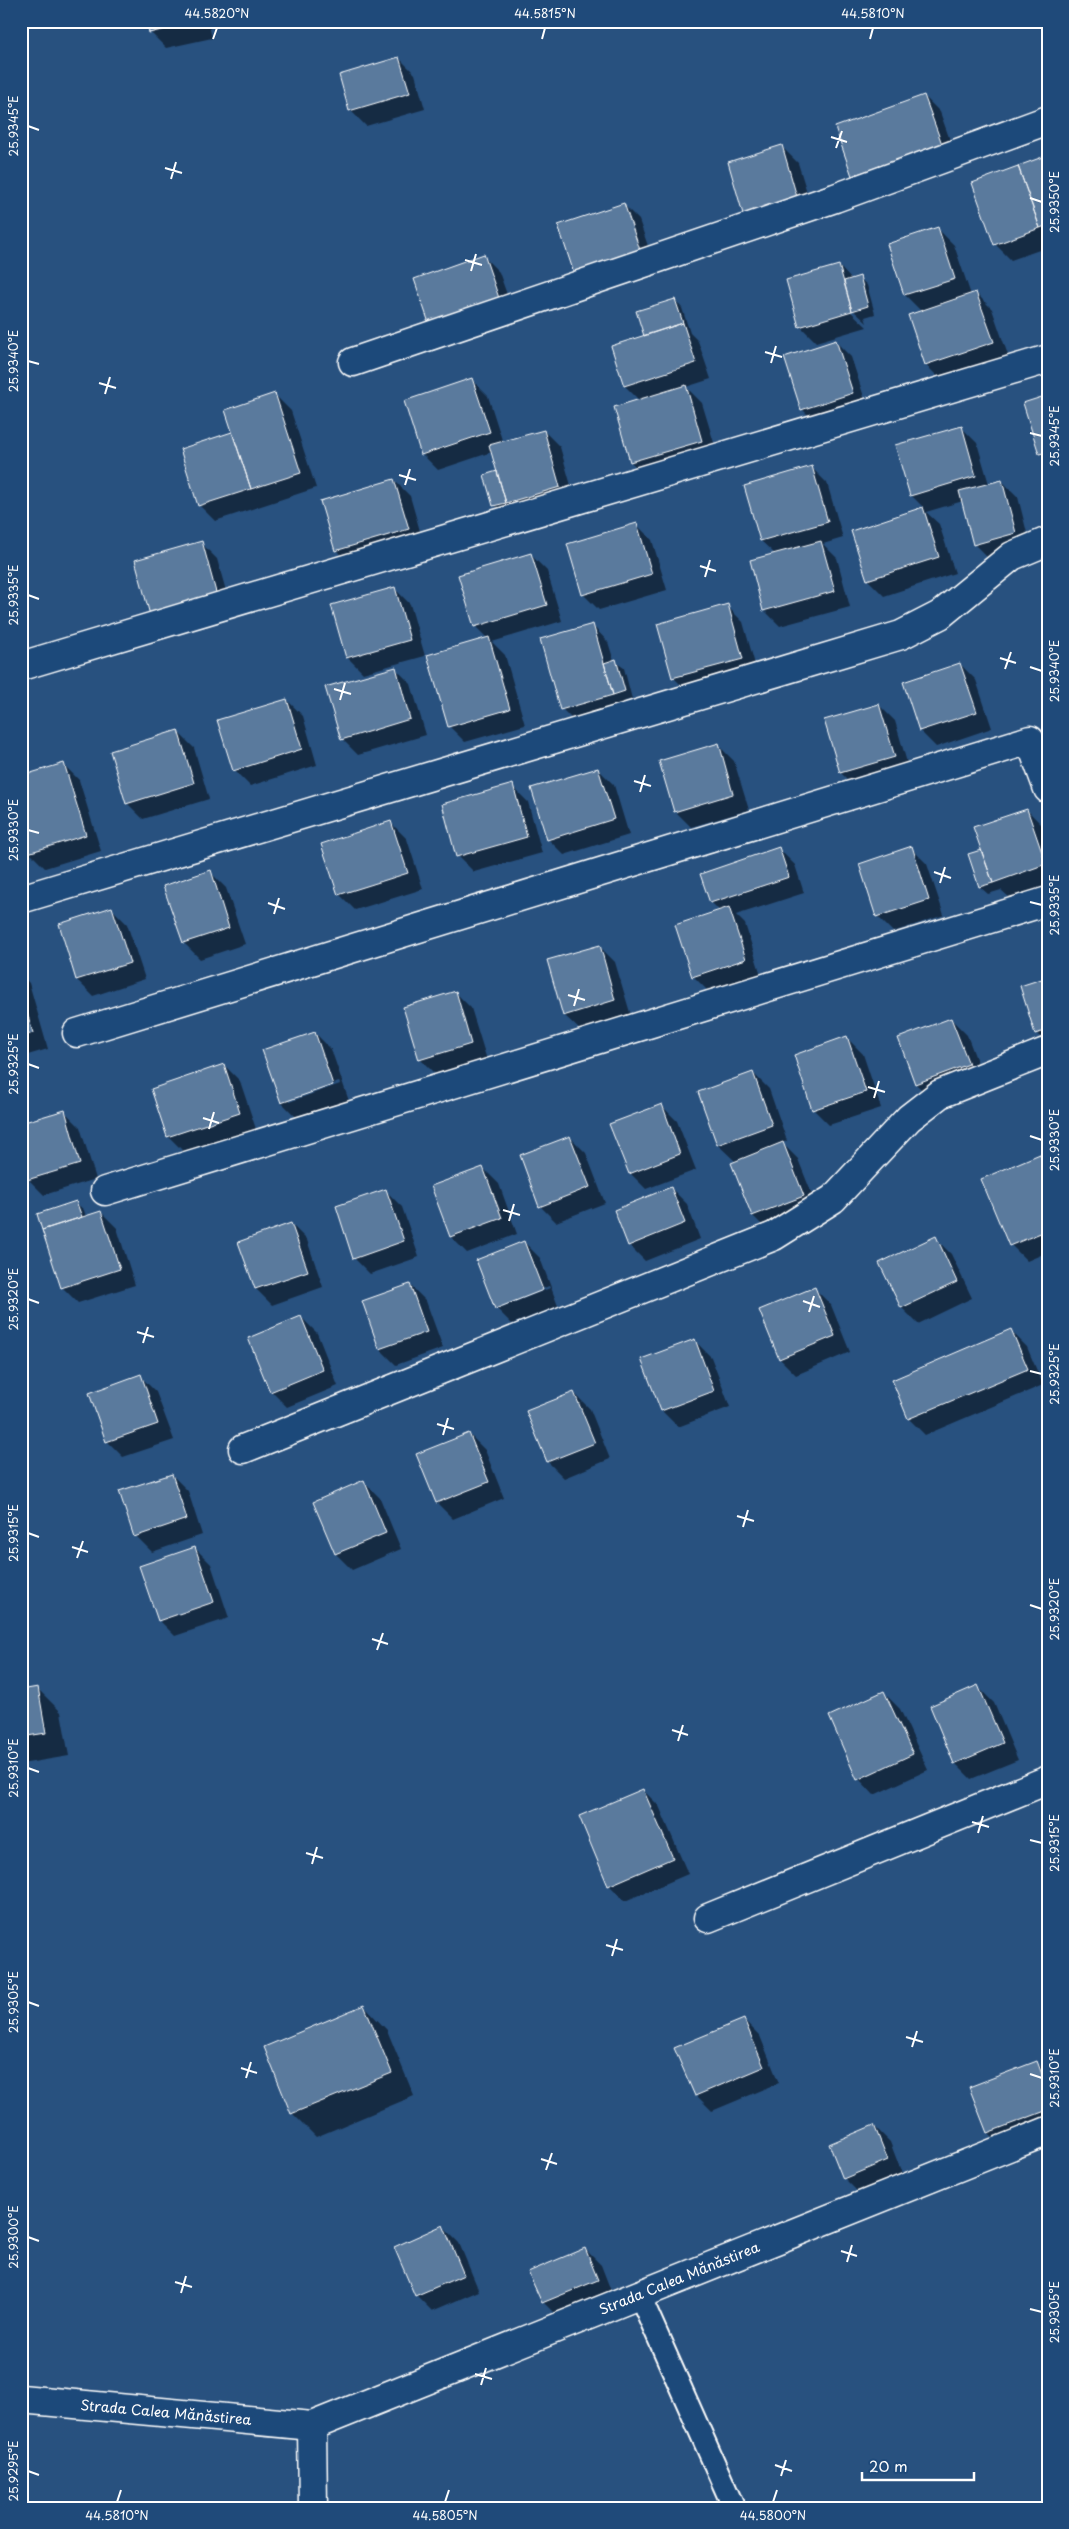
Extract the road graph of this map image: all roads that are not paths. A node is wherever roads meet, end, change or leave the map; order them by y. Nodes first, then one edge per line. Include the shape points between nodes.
1 (1048, 120) edge
2 (1048, 359) edge
3 (353, 362) dead end
4 (1048, 541) edge
5 (21, 666) edge
6 (1048, 789) edge
7 (22, 899) edge
8 (1048, 901) edge
9 (77, 1033) dead end
10 (1048, 1050) edge
11 (105, 1191) dead end
12 (242, 1449) dead end
13 (1048, 1780) edge
14 (708, 1918) dead end
15 (1048, 2131) edge
16 (639, 2294) junction
17 (21, 2399) edge
18 (312, 2426) junction
19 (313, 2508) edge
20 (734, 2508) edge

1 - 3 street via 834,198
2 - 5 street
4 - 7 street via 1012,556 940,615 902,636
6 - 9 street via 1030,740
8 - 11 street
10 - 12 street via 940,1094 909,1118 833,1199 774,1236
13 - 14 street
15 - 16 street, Strada Calea Mănăstirea
16 - 18 street, Strada Calea Mănăstirea
16 - 20 lane
17 - 18 street, Strada Calea Mănăstirea
18 - 19 street

